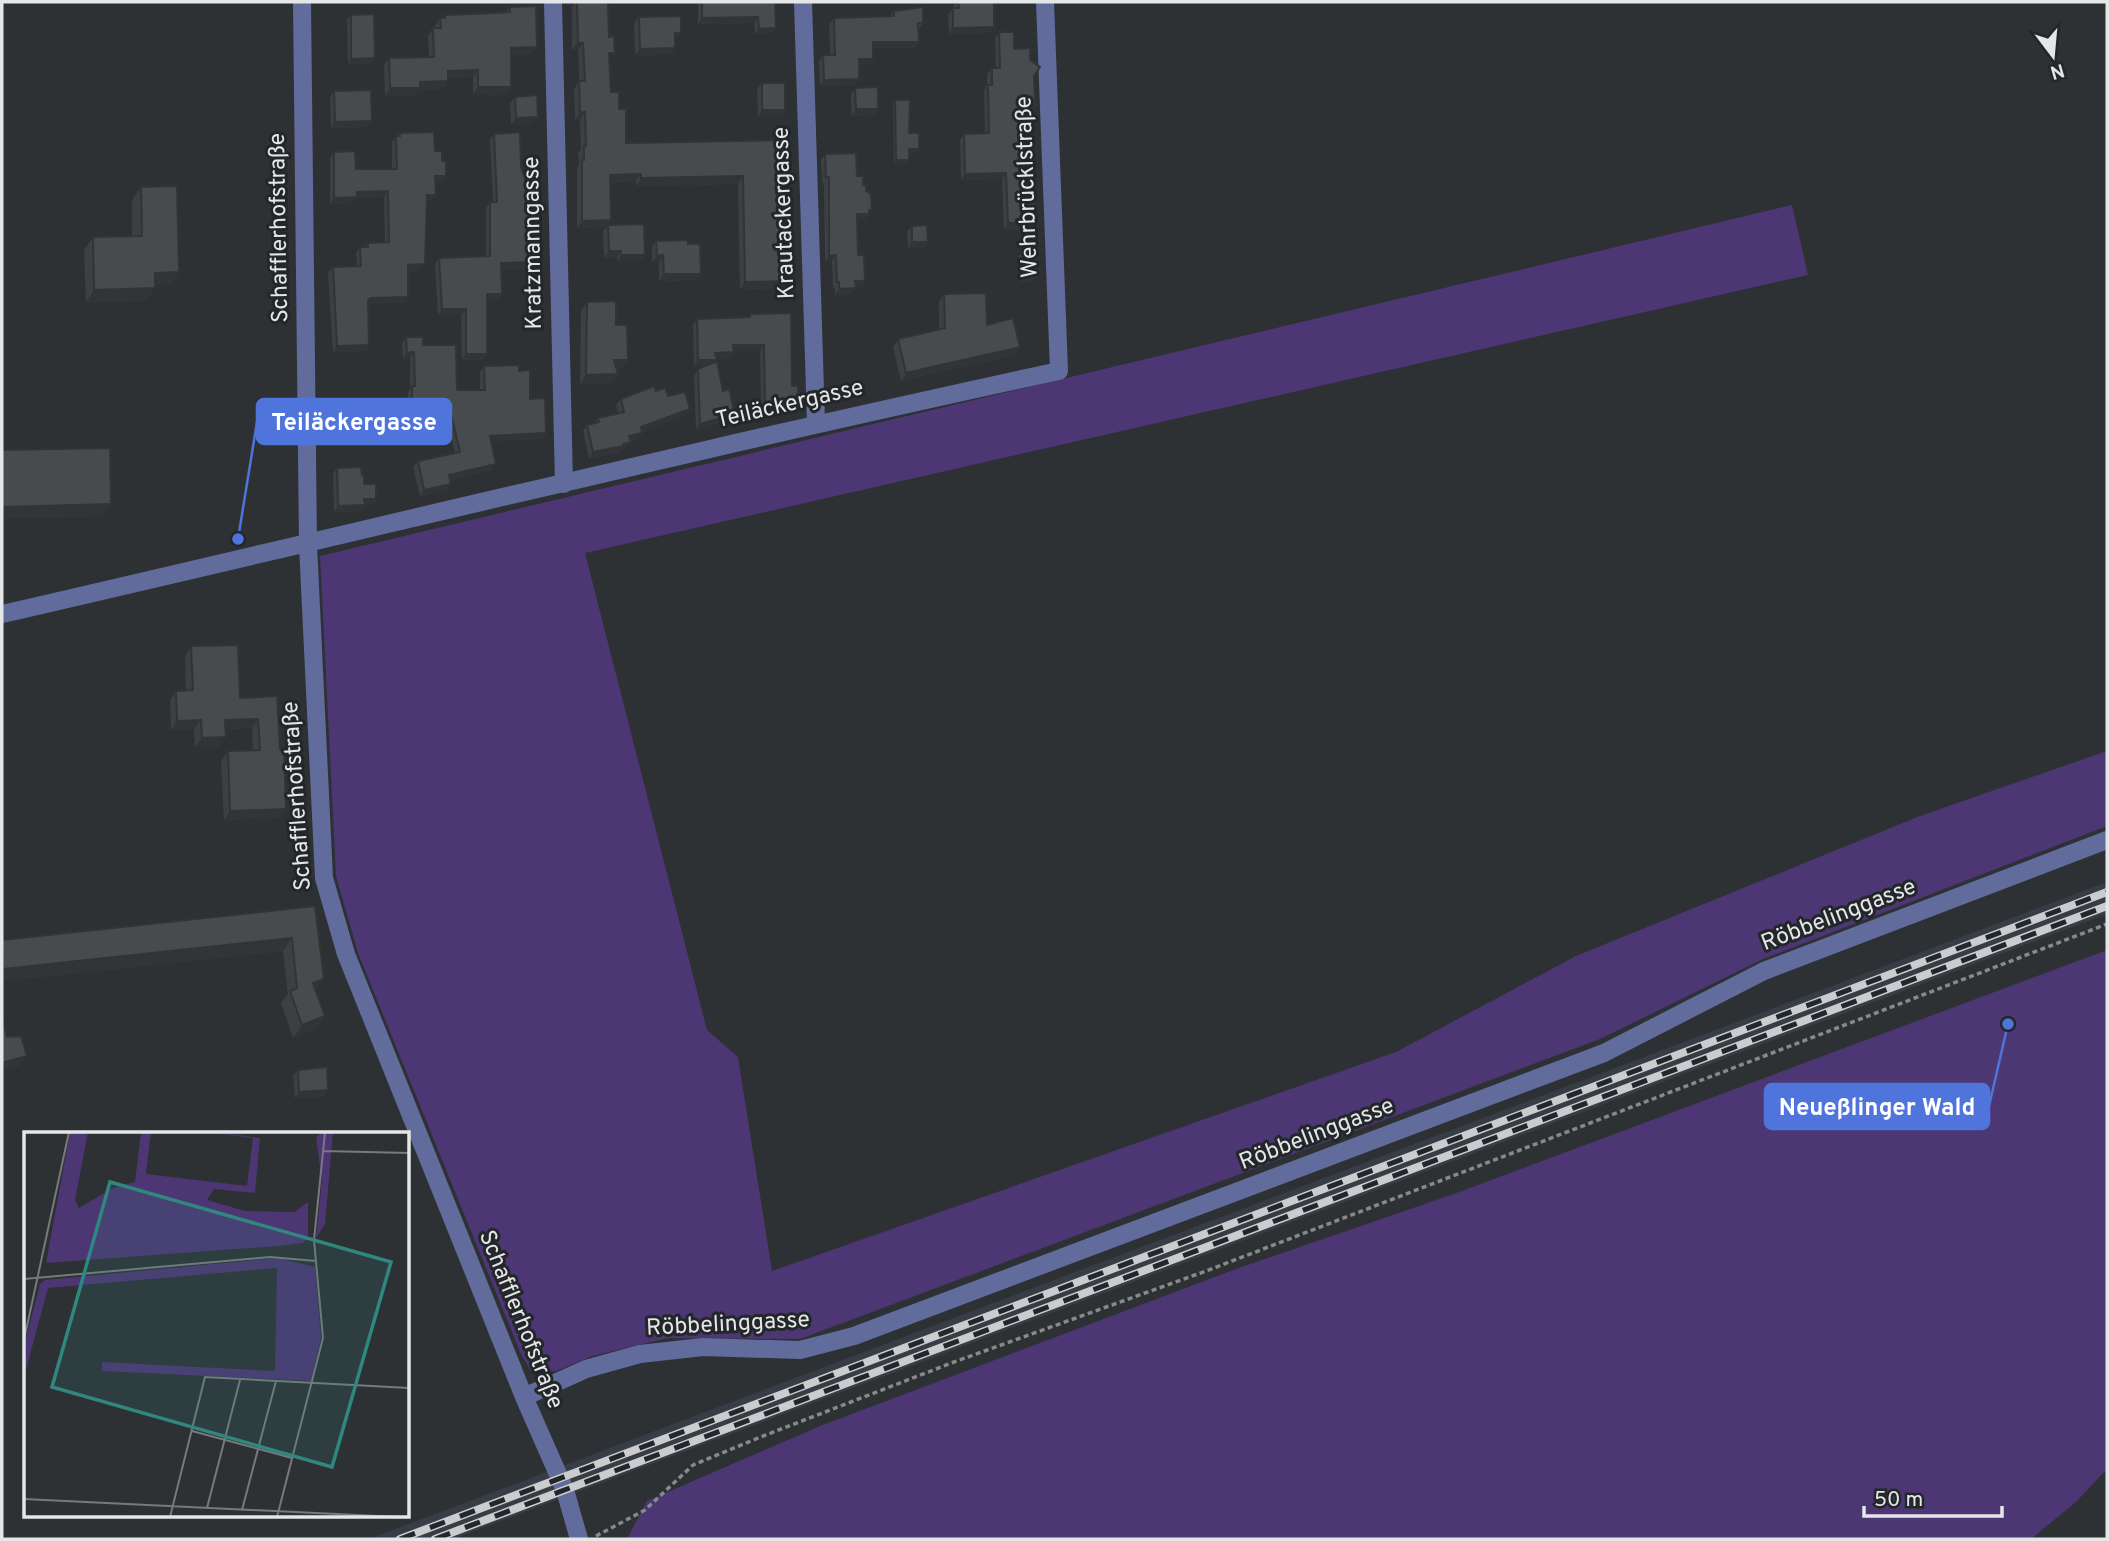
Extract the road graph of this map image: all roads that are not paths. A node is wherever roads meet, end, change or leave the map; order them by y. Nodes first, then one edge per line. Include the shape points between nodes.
1 (302, 2) edge
2 (553, 2) edge
3 (803, 2) edge
4 (1045, 2) edge
5 (1059, 371) joint
6 (816, 423) junction
7 (564, 484) junction
8 (308, 545) junction
9 (2, 614) edge
10 (2107, 840) edge
11 (524, 1398) junction
12 (579, 1539) edge

1 - 8 street, Schafflerhofstraße
2 - 7 street, Kratzmanngasse
3 - 6 street, Krautackergasse
4 - 5 street, Wehrbrücklstraße
5 - 6 street, Teiläckergasse
6 - 7 street, Teiläckergasse
7 - 8 street, Teiläckergasse
8 - 9 street, Teiläckergasse
8 - 11 street, Schafflerhofstraße via 324,878 346,954
10 - 11 street, Röbbelinggasse via 1764,971 1604,1053 854,1336 800,1350 703,1347 640,1354 586,1369
11 - 12 street, Schafflerhofstraße via 565,1490

